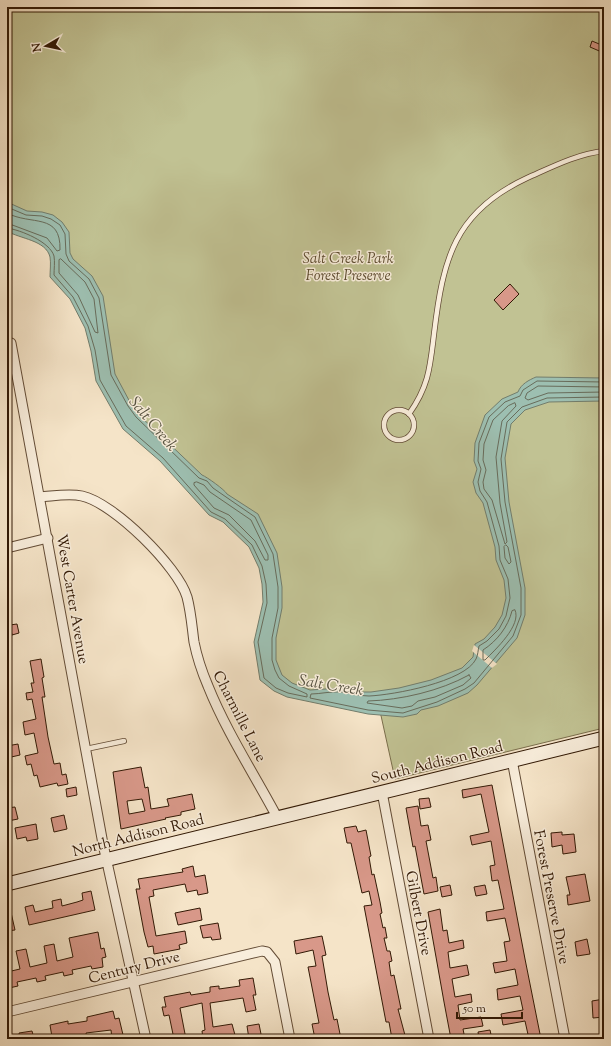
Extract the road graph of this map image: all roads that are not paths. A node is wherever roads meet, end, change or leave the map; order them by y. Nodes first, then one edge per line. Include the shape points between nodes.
1 (604, 151) edge
2 (11, 342) dead end
3 (10, 362) edge
4 (409, 414) junction
5 (40, 497) junction
6 (48, 538) junction
7 (7, 548) edge
8 (604, 738) edge
9 (124, 741) dead end
10 (86, 749) junction
11 (512, 760) junction
12 (382, 792) junction
13 (277, 817) junction
14 (107, 860) junction
15 (7, 884) edge
16 (134, 982) junction
17 (7, 1012) edge
18 (146, 1039) edge
19 (290, 1039) edge
20 (429, 1039) edge
21 (565, 1039) edge

1 - 4 lane via 574,158 518,182 490,199 469,219 454,245 442,277 427,382 420,399
2 - 3 street, West Carter Avenue
3 - 5 street, West Carter Avenue
4 - 4 lane via 397,411 386,417 384,426 390,436 399,440 410,436 414,427
5 - 6 street, West Carter Avenue
5 - 13 street, Charmille Lane via 73,495 93,500 133,529 168,564 187,596 194,643 208,688
6 - 7 street
6 - 10 street, West Carter Avenue
8 - 11 street, South Addison Road
9 - 10 lane
10 - 14 street, West Carter Avenue
11 - 12 street, South Addison Road
11 - 21 street, Forest Preserve Drive
12 - 13 street, South Addison Road
12 - 20 street, Gilbert Drive
13 - 14 street, North Addison Road
14 - 15 street, North Addison Road
14 - 16 street, West Carter Avenue
16 - 17 street, Century Drive
16 - 18 street, West Carter Avenue
16 - 19 street, Century Drive via 257,952 267,952 275,962

